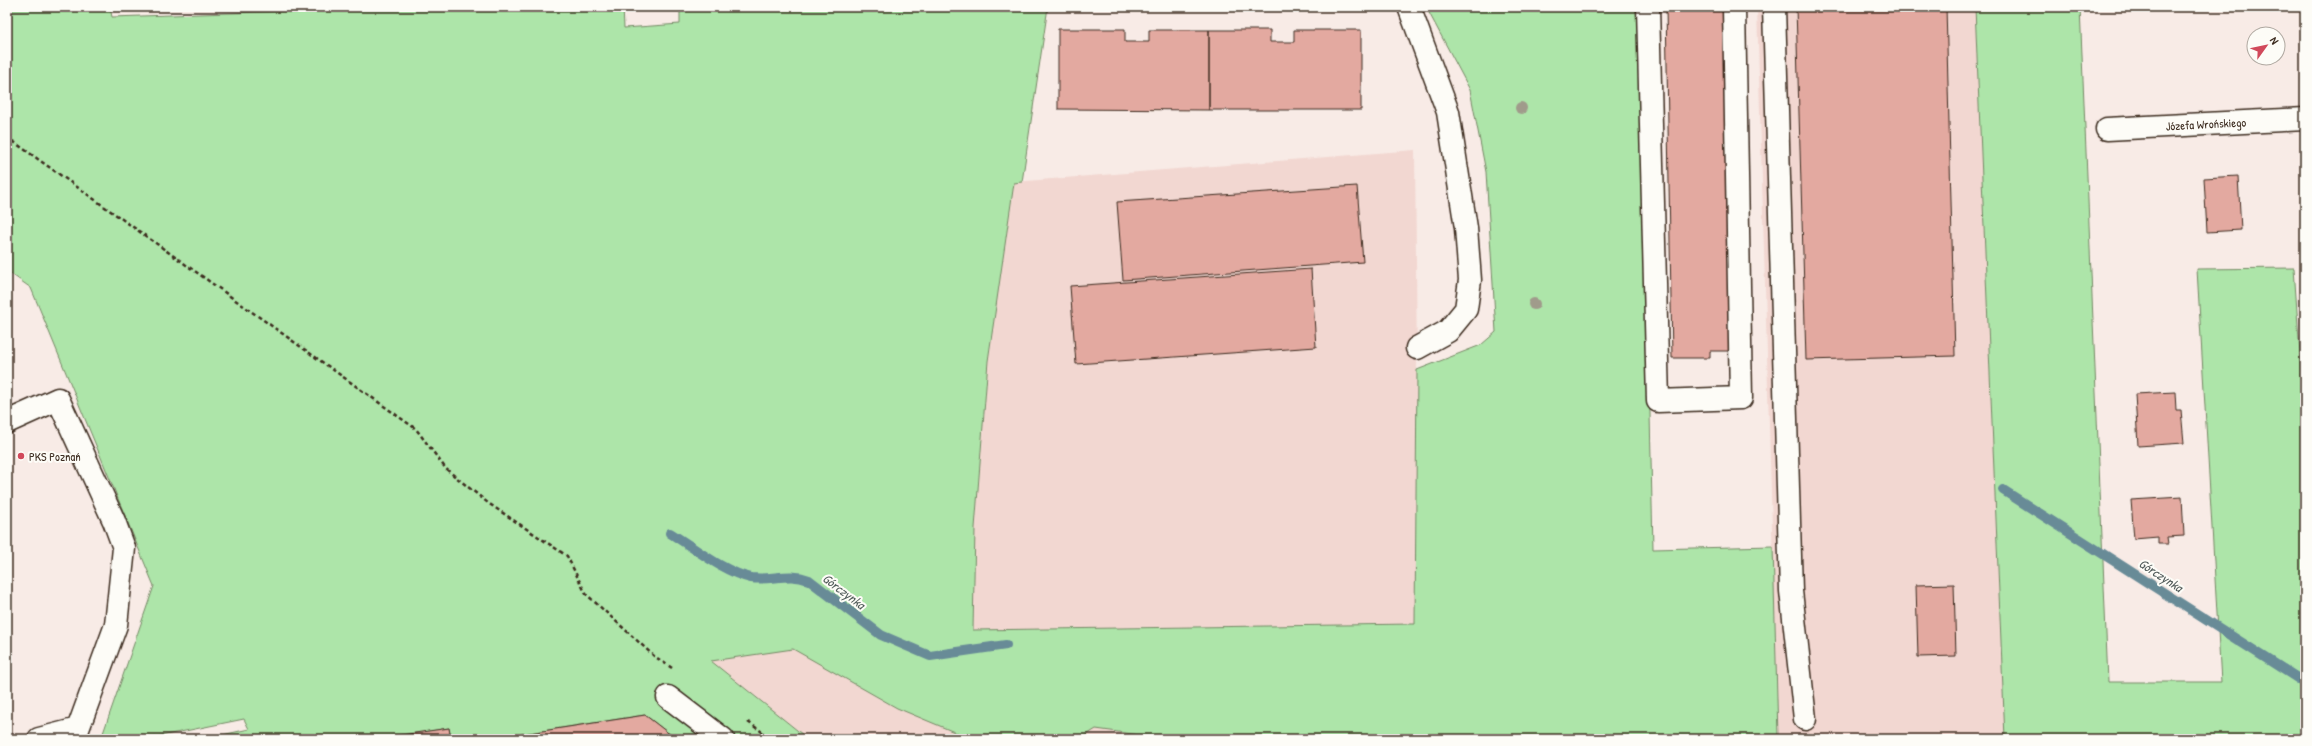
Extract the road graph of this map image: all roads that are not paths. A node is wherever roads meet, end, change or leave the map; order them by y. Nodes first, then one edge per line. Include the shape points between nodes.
1 (1409, 7) edge
2 (1648, 7) edge
3 (1734, 7) edge
4 (1774, 7) edge
5 (2305, 120) edge
6 (2107, 129) dead end
7 (1417, 348) dead end
8 (7, 422) edge
9 (668, 697) dead end
10 (1805, 719) dead end
11 (39, 739) edge
12 (723, 739) edge

1 - 7 street via 1448,112 1466,228 1470,280 1466,309 1448,331
2 - 3 street via 1658,400 1741,398
4 - 10 street via 1791,591
5 - 6 street, Józefa Wrońskiego
8 - 11 street via 58,399 124,548 116,625 78,729
9 - 12 street

